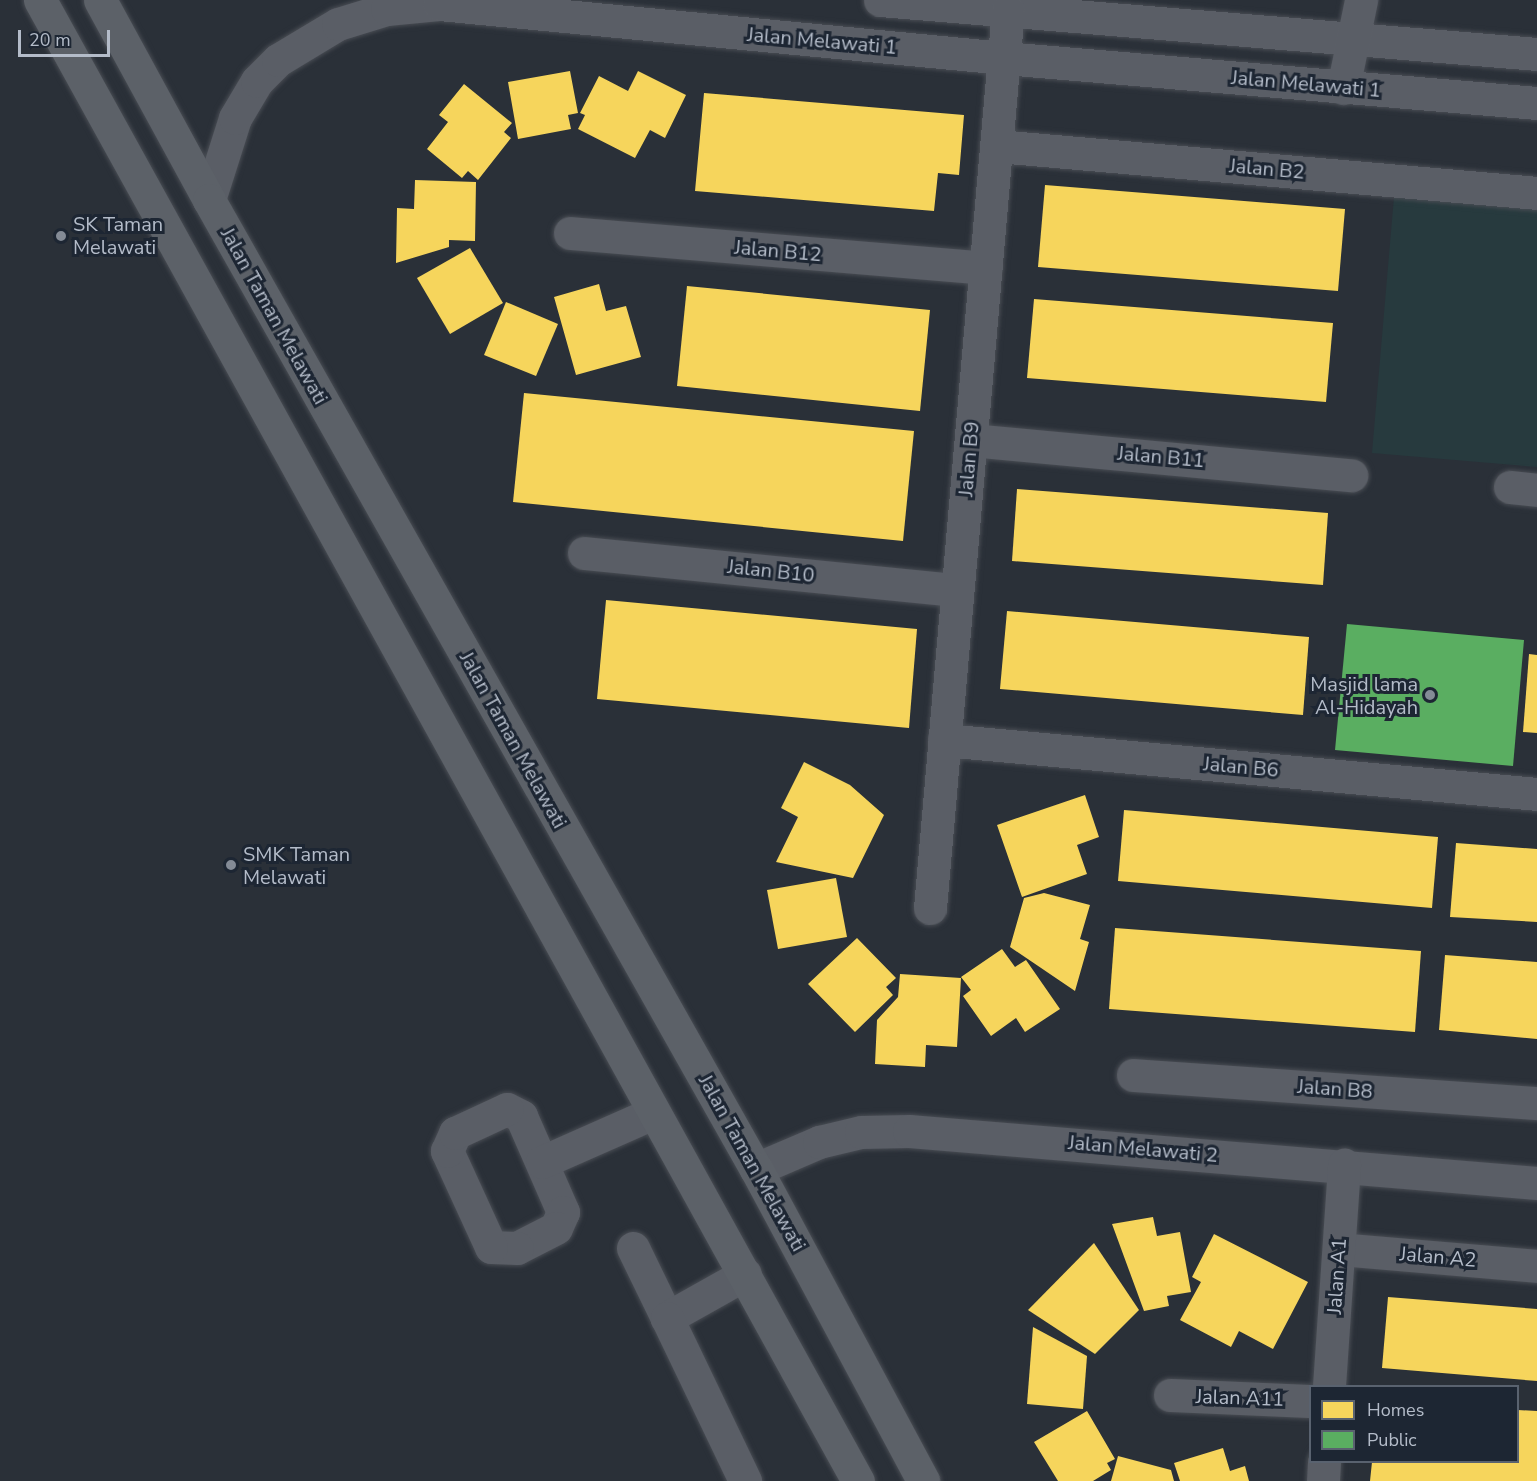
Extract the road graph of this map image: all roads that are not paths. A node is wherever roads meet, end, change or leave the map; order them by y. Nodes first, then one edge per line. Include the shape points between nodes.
1 (40, 0) edge
2 (100, 0) edge
3 (880, 0) edge
4 (1361, 0) edge
5 (1008, 10) junction
6 (1115, 10) edge
7 (1353, 38) junction
8 (1537, 54) edge
9 (1004, 58) junction
10 (1343, 88) junction
11 (1537, 103) edge
12 (996, 146) junction
13 (1537, 193) edge
14 (209, 200) junction
15 (570, 233) dead end
16 (986, 268) junction
17 (971, 440) junction
18 (1351, 475) dead end
19 (584, 553) dead end
20 (957, 590) junction
21 (944, 740) junction
22 (1537, 794) edge
23 (930, 908) dead end
24 (1133, 1075) dead end
25 (1537, 1103) edge
26 (652, 1113) junction
27 (542, 1162) dead end
28 (1344, 1165) junction
29 (756, 1169) junction
30 (1537, 1183) edge
31 (633, 1248) dead end
32 (1339, 1249) junction
33 (1537, 1266) edge
34 (745, 1274) junction
35 (667, 1318) junction
36 (1329, 1385) edge
37 (1170, 1395) dead end
38 (1309, 1401) edge
39 (1324, 1463) edge
40 (745, 1481) edge
41 (858, 1481) edge
42 (923, 1481) edge
43 (1323, 1481) edge

1 - 26 main road
2 - 14 main road, Jalan Taman Melawati
3 - 5 street
4 - 7 street
5 - 6 street
5 - 9 street, Jalan B9
6 - 7 street
7 - 8 street
7 - 10 street
9 - 10 street, Jalan Melawati 1
9 - 12 street, Jalan B9
9 - 14 street, Jalan Melawati 1 via 439,4 387,9 338,24 278,60 257,81 235,118
10 - 11 street, Jalan Melawati 1
12 - 13 street, Jalan B2
12 - 16 street, Jalan B9
14 - 29 main road, Jalan Taman Melawati
15 - 16 street, Jalan B12
16 - 17 street, Jalan B9
17 - 18 street, Jalan B11
17 - 20 street, Jalan B9
19 - 20 street, Jalan B10
20 - 21 street, Jalan B9
21 - 22 street, Jalan B6
21 - 23 street, Jalan B9
24 - 25 street, Jalan B8
26 - 27 street
26 - 34 main road
28 - 29 street, Jalan Melawati 2 via 909,1131 861,1132 829,1140
28 - 30 street, Jalan Melawati 2
28 - 32 street, Jalan A1
29 - 42 main road, Jalan Taman Melawati
31 - 35 street
32 - 33 street, Jalan A2
32 - 36 street, Jalan A1
34 - 35 street
34 - 41 main road
35 - 40 street
37 - 38 street, Jalan A11
39 - 43 street

